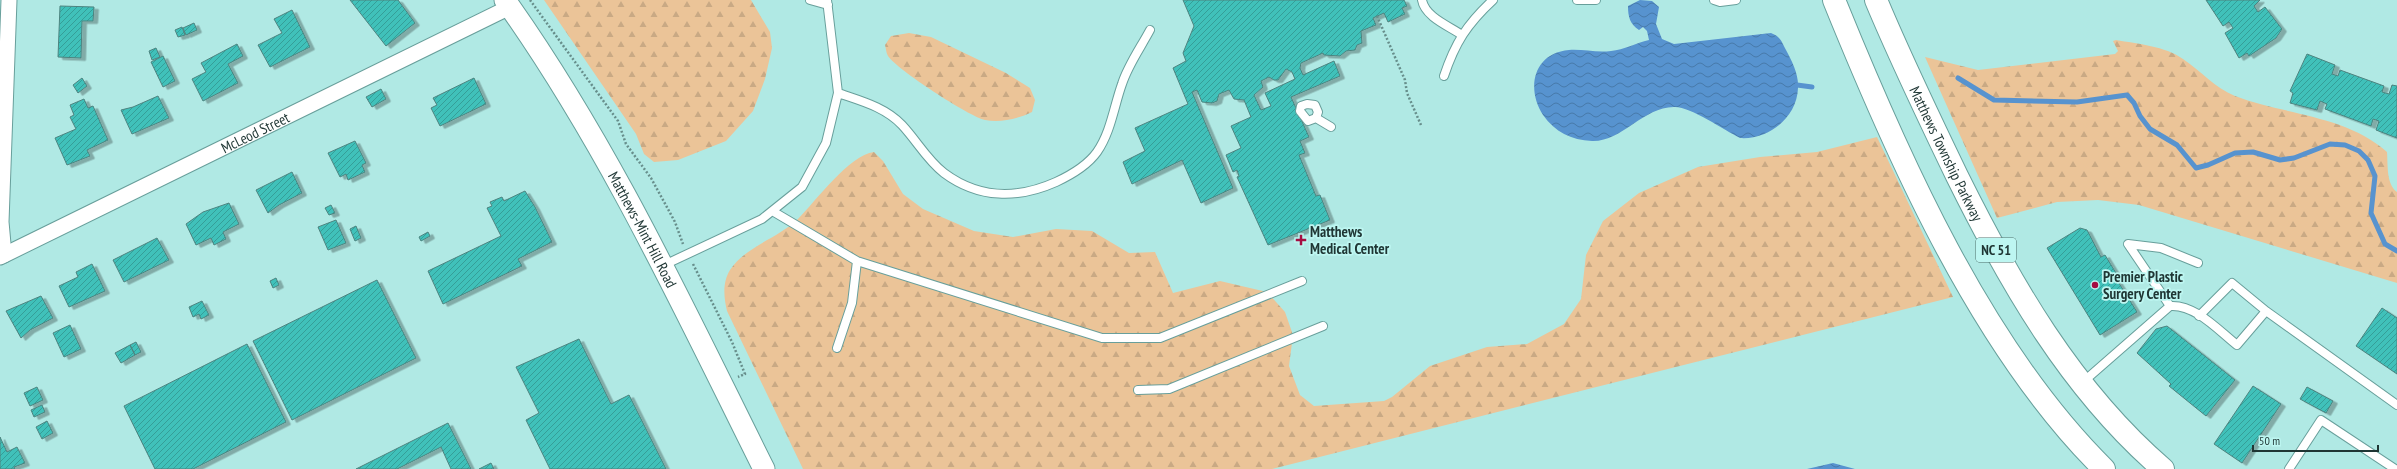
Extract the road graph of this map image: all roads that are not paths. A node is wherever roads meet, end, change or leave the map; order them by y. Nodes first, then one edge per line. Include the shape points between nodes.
1 (9, 0) edge
2 (810, 0) edge
3 (1422, 0) edge
4 (1493, 0) edge
5 (1577, 0) edge
6 (1596, 0) edge
7 (1714, 0) edge
8 (1736, 0) edge
9 (1834, 0) edge
10 (1876, 0) edge
11 (827, 3) edge
12 (508, 4) edge
13 (4, 24) edge
14 (1150, 30) dead end
15 (1462, 35) junction
16 (1444, 76) dead end
17 (838, 93) junction
18 (1316, 118) dead end
19 (1331, 127) dead end
20 (774, 212) junction
21 (2, 256) edge
22 (858, 262) junction
23 (2198, 263) dead end
24 (662, 266) junction
25 (1302, 281) dead end
26 (2170, 306) junction
27 (2266, 311) junction
28 (2199, 316) junction
29 (1323, 326) dead end
30 (837, 348) dead end
31 (2082, 383) junction
32 (1138, 390) dead end
33 (2397, 405) edge
34 (764, 469) edge
35 (2104, 469) edge
36 (2163, 469) edge
37 (2289, 469) edge
38 (2395, 469) edge

1 - 13 street
2 - 11 lane
3 - 15 lane via 1429,14
4 - 15 lane via 1474,17
5 - 6 lane
7 - 8 lane
9 - 35 main road, NC 51 via 1902,156 1983,310 2056,417
10 - 31 main road, Matthews Township Parkway / NC 51 via 1935,131 1976,214 2047,336
11 - 17 lane
12 - 21 street, McLeod Street
12 - 24 main road, Matthews-Mint Hill Road via 571,97
13 - 21 street
14 - 17 lane via 1122,82 1110,125 1097,152 1073,174 1025,193 994,194 963,184 945,174 930,161 902,125 889,115 873,105
15 - 16 lane via 1454,47
17 - 20 lane via 826,144 802,187
18 - 19 lane
20 - 22 lane
20 - 24 lane
22 - 25 lane via 1102,338 1160,338
22 - 30 lane via 852,303
23 - 26 lane via 2161,248 2128,244
24 - 34 main road, Matthews-Mint Hill Road
26 - 28 lane via 2181,305
26 - 31 lane
27 - 28 lane via 2232,283
27 - 28 lane via 2237,345
27 - 33 lane
29 - 32 lane via 1169,389
31 - 36 main road, Matthews Township Parkway / NC 51 via 2113,421
37 - 38 lane via 2320,420

